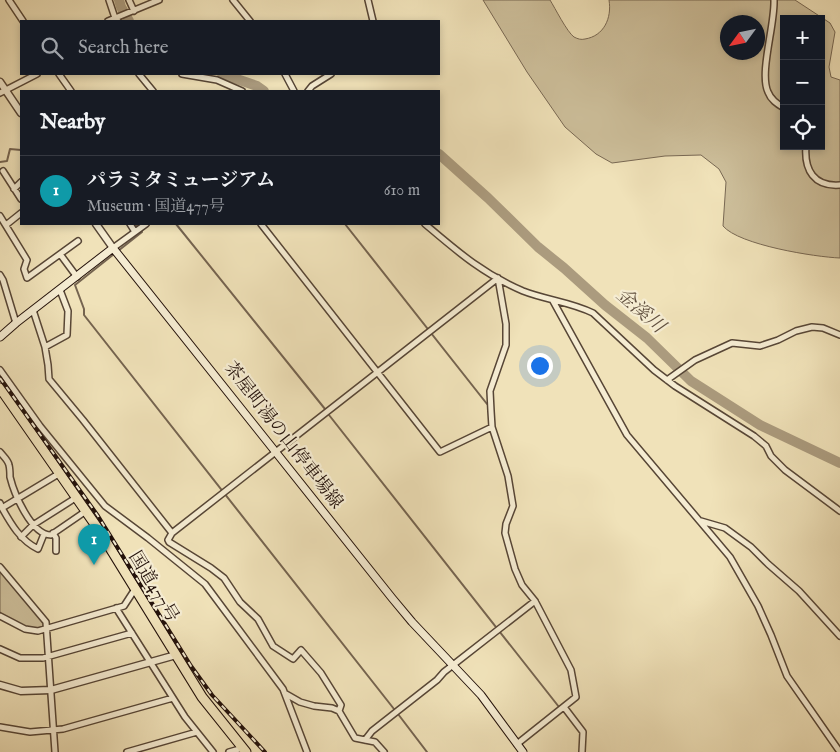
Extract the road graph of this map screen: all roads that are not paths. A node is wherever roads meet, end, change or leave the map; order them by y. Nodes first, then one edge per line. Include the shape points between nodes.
1 (9, 0) edge
2 (110, 0) edge
3 (129, 0) edge
4 (159, 0) edge
5 (233, 0) edge
6 (368, 0) edge
7 (774, 0) edge
8 (133, 11) junction
9 (117, 19) edge
10 (22, 20) edge
11 (249, 20) edge
12 (373, 20) edge
13 (35, 75) edge
14 (60, 75) edge
15 (140, 75) edge
16 (188, 75) edge
17 (286, 75) edge
18 (329, 75) edge
19 (0, 82) edge
20 (69, 90) edge
21 (152, 90) edge
22 (240, 90) edge
23 (293, 90) edge
24 (309, 90) edge
25 (3, 91) edge
26 (780, 105) edge
27 (20, 112) edge
28 (806, 150) edge
29 (3, 171) dead end
30 (20, 183) edge
31 (840, 185) edge
32 (14, 188) junction
33 (20, 197) edge
34 (20, 214) edge
35 (0, 216) edge
36 (6, 225) junction
37 (97, 225) edge
38 (131, 225) edge
39 (144, 225) edge
40 (261, 225) edge
41 (426, 225) edge
42 (136, 231) junction
43 (78, 241) dead end
44 (116, 251) junction
45 (60, 254) junction
46 (0, 275) edge
47 (77, 277) junction
48 (498, 278) junction
49 (2, 287) edge
50 (60, 290) junction
51 (553, 301) junction
52 (34, 310) junction
53 (16, 323) junction
54 (840, 335) edge
55 (0, 337) edge
56 (44, 347) junction
57 (0, 370) edge
58 (378, 373) junction
59 (669, 379) junction
60 (0, 388) edge
61 (492, 427) junction
62 (0, 452) edge
63 (277, 452) junction
64 (60, 473) junction
65 (77, 497) junction
66 (18, 499) junction
67 (1, 506) edge
68 (86, 511) junction
69 (840, 511) edge
70 (700, 521) junction
71 (33, 525) junction
72 (53, 533) junction
73 (172, 533) junction
74 (44, 534) junction
75 (21, 537) junction
76 (56, 550) dead end
77 (0, 567) edge
78 (135, 589) junction
79 (535, 601) junction
80 (116, 608) junction
81 (0, 616) edge
82 (46, 628) junction
83 (132, 633) junction
84 (840, 636) edge
85 (0, 649) edge
86 (176, 655) junction
87 (48, 657) junction
88 (150, 662) junction
89 (454, 665) junction
90 (0, 684) edge
91 (51, 690) junction
92 (285, 694) junction
93 (173, 698) junction
94 (564, 707) junction
95 (339, 711) junction
96 (0, 727) edge
97 (53, 731) junction
98 (197, 732) junction
99 (364, 740) junction
100 (517, 744) junction
101 (244, 750) edge
102 (55, 752) edge
103 (127, 752) edge
104 (213, 752) edge
105 (228, 752) edge
106 (307, 752) edge
107 (384, 752) edge
108 (523, 752) edge
109 (582, 752) edge
110 (840, 752) edge

1 - 10 street
2 - 9 street
3 - 8 street
4 - 8 street
5 - 11 street
6 - 12 street
7 - 26 street via 765,82 771,98
8 - 9 street
13 - 25 street
14 - 20 street
15 - 21 street
16 - 22 street via 216,80
17 - 23 street
18 - 24 street
19 - 25 street
25 - 27 street
28 - 31 street via 809,173 820,182
29 - 32 street
30 - 32 street
32 - 33 street
34 - 36 street
35 - 36 street
36 - 45 street via 27,260 24,270 28,278
37 - 44 street
38 - 42 street
39 - 42 street
40 - 58 street
41 - 48 street via 464,258
42 - 44 street
43 - 45 street
44 - 47 main road
44 - 63 main road, 茶屋町湯の山停車場線
45 - 47 street
46 - 49 street
47 - 50 main road
48 - 51 street
48 - 58 street
48 - 61 street via 506,345 490,391
49 - 53 street
50 - 52 main road
50 - 56 street via 68,311 67,335
51 - 59 street via 593,313 654,370
51 - 70 street via 627,435
52 - 53 main road
52 - 56 street
53 - 55 main road
54 - 59 street via 812,327 760,346 732,343 695,360
56 - 73 street via 49,379
57 - 92 street via 40,426 105,506 205,584
58 - 61 street via 440,452
58 - 63 street
59 - 69 street via 754,436 785,470
60 - 64 highway, 国道477号
61 - 79 street via 508,476 512,506 505,533 522,585
62 - 66 street via 9,464
63 - 73 street
63 - 89 main road, 茶屋町湯の山停車場線 via 392,598
64 - 65 highway, 国道477号
64 - 66 street
65 - 68 highway, 国道477号
65 - 71 street
66 - 67 street
66 - 71 street
67 - 75 street
68 - 72 street
68 - 78 highway, 国道477号
70 - 84 street via 725,528 752,547
70 - 110 street via 745,581 787,676
71 - 74 street
71 - 75 street
72 - 74 street
72 - 76 street
73 - 95 street via 169,542 224,578 240,602 258,619 272,646 293,659 301,650 333,690 341,705
74 - 75 street via 38,549
77 - 82 street via 46,622
78 - 80 street via 124,606
78 - 86 highway, 国道477号
79 - 89 street
79 - 94 street via 571,670 576,697
80 - 82 street
80 - 83 street
81 - 82 street via 25,629
82 - 87 street
83 - 87 street
83 - 88 street
85 - 87 street via 20,658
86 - 88 street
86 - 101 highway, 国道477号 via 202,697
87 - 91 street
88 - 91 street
88 - 93 street
89 - 99 street
89 - 100 main road, 茶屋町湯の山停車場線
90 - 91 street via 21,691
91 - 97 street
92 - 95 street via 300,702
92 - 106 street
93 - 97 street
93 - 98 street
94 - 100 street
94 - 109 street via 583,732
95 - 99 street via 355,738
96 - 97 street via 30,732
97 - 102 street
98 - 103 street
98 - 104 street
99 - 107 street via 375,742
100 - 108 main road, 茶屋町湯の山停車場線
101 - 105 street

